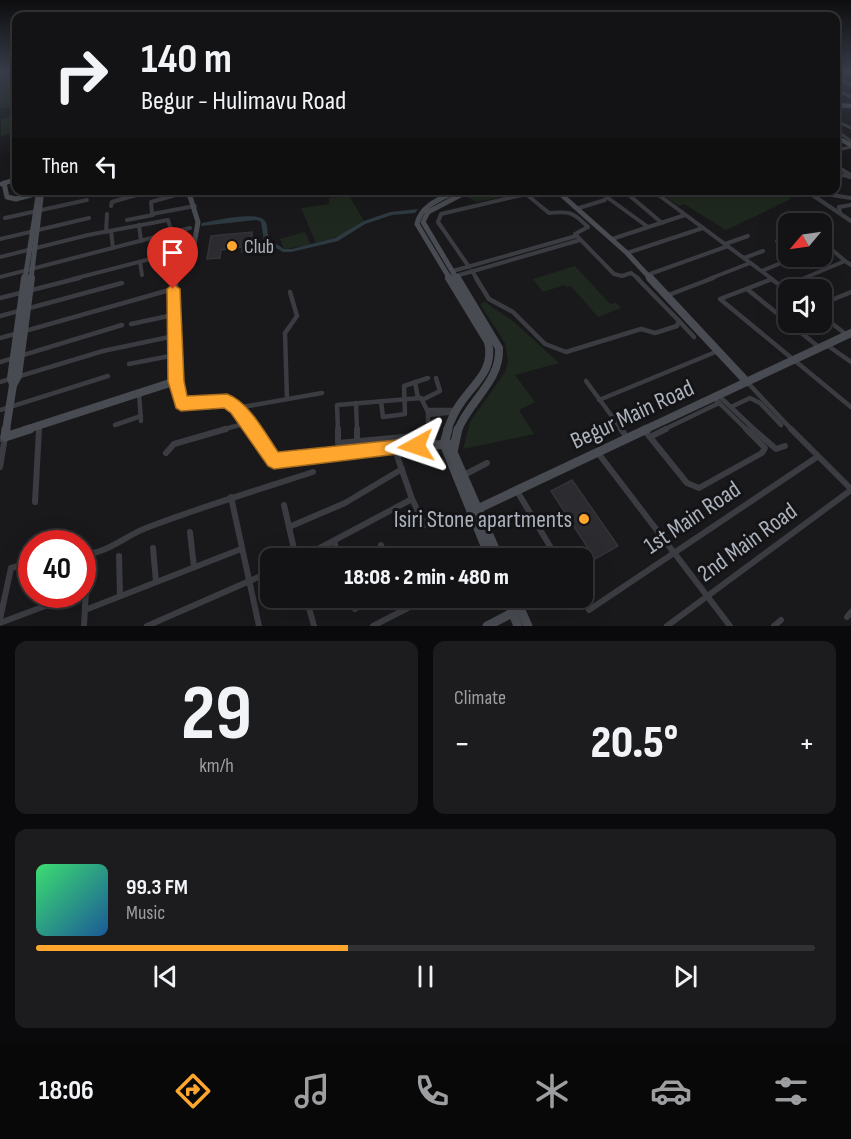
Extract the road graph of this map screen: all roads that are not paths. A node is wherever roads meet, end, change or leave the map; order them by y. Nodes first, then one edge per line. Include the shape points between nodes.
1 (840, 134) edge
2 (851, 144) edge
3 (2, 184) edge
4 (7, 194) junction
5 (38, 195) joint
6 (137, 195) edge
7 (178, 195) edge
8 (190, 195) edge
9 (455, 195) edge
10 (522, 195) edge
11 (527, 195) edge
12 (562, 195) edge
13 (604, 195) edge
14 (628, 195) edge
15 (659, 195) edge
16 (813, 195) edge
17 (832, 195) edge
18 (0, 196) edge
19 (129, 197) joint
20 (851, 198) edge
21 (87, 200) dead end
22 (605, 200) dead end
23 (851, 205) edge
24 (111, 206) dead end
25 (195, 206) junction
26 (579, 208) junction
27 (36, 211) junction
28 (840, 213) junction
29 (107, 214) dead end
30 (153, 215) junction
31 (685, 215) junction
32 (89, 218) dead end
33 (5, 219) dead end
34 (127, 220) dead end
35 (851, 221) edge
36 (662, 223) junction
37 (139, 225) junction
38 (648, 227) junction
39 (190, 228) dead end
40 (703, 228) junction
41 (34, 230) junction
42 (108, 231) junction
43 (172, 233) junction
44 (748, 236) dead end
45 (578, 238) junction
46 (0, 239) edge
47 (612, 240) junction
48 (141, 241) junction
49 (726, 245) junction
50 (113, 248) junction
51 (193, 248) junction
52 (31, 250) junction
53 (832, 250) edge
54 (437, 251) junction
55 (763, 252) dead end
56 (627, 253) junction
57 (0, 257) edge
58 (744, 258) junction
59 (140, 261) junction
60 (845, 261) junction
61 (750, 263) junction
62 (778, 264) edge
63 (851, 265) edge
64 (29, 269) junction
65 (470, 269) junction
66 (762, 272) junction
67 (455, 274) junction
68 (141, 275) dead end
69 (647, 275) junction
70 (0, 277) edge
71 (772, 279) junction
72 (802, 279) edge
73 (122, 282) dead end
74 (778, 283) edge
75 (173, 289) junction
76 (747, 289) junction
77 (26, 292) junction
78 (290, 292) dead end
79 (851, 292) edge
80 (666, 296) junction
81 (0, 298) edge
82 (832, 300) edge
83 (23, 310) junction
84 (173, 315) junction
85 (0, 316) edge
86 (679, 321) junction
87 (832, 323) edge
88 (131, 324) dead end
89 (122, 325) dead end
90 (20, 332) junction
91 (849, 334) edge
92 (174, 336) junction
93 (694, 337) dead end
94 (0, 339) edge
95 (823, 346) junction
96 (718, 351) junction
97 (175, 355) junction
98 (17, 356) junction
99 (794, 360) junction
100 (0, 362) edge
101 (851, 362) edge
102 (129, 364) dead end
103 (485, 373) junction
104 (108, 376) dead end
105 (494, 376) junction
106 (428, 378) dead end
107 (436, 378) dead end
108 (14, 380) junction
109 (176, 381) junction
110 (586, 381) dead end
111 (0, 382) edge
112 (415, 382) junction
113 (747, 382) junction
114 (139, 393) junction
115 (322, 393) dead end
116 (421, 398) junction
117 (287, 399) junction
118 (404, 399) junction
119 (717, 399) junction
120 (599, 400) junction
121 (381, 401) junction
122 (356, 403) junction
123 (9, 407) junction
124 (731, 407) junction
125 (851, 407) edge
126 (237, 408) junction
127 (0, 410) edge
128 (457, 411) junction
129 (428, 412) junction
130 (247, 423) junction
131 (115, 425) dead end
132 (781, 425) dead end
133 (39, 427) junction
134 (647, 434) junction
135 (3, 438) edge
136 (628, 439) junction
137 (357, 441) junction
138 (449, 444) junction
139 (785, 446) dead end
140 (394, 447) junction
141 (166, 453) dead end
142 (598, 453) junction
143 (817, 457) junction
144 (487, 463) dead end
145 (0, 467) edge
146 (402, 470) junction
147 (313, 472) dead end
148 (464, 475) junction
149 (851, 490) edge
150 (517, 491) junction
151 (231, 497) junction
152 (412, 499) junction
153 (35, 502) dead end
154 (284, 505) dead end
155 (475, 511) junction
156 (425, 525) dead end
157 (289, 527) junction
158 (190, 532) dead end
159 (334, 541) junction
160 (381, 544) dead end
161 (153, 548) dead end
162 (295, 548) edge
163 (319, 548) edge
164 (336, 548) edge
165 (382, 548) edge
166 (487, 548) edge
167 (494, 548) edge
168 (551, 548) edge
169 (242, 549) junction
170 (96, 552) edge
171 (674, 552) junction
172 (119, 556) dead end
173 (18, 564) edge
174 (194, 567) junction
175 (260, 576) edge
176 (249, 581) junction
177 (156, 582) junction
178 (120, 596) junction
179 (707, 596) junction
180 (593, 607) edge
181 (37, 608) edge
182 (309, 608) edge
183 (514, 608) edge
184 (516, 608) edge
185 (406, 609) edge
186 (85, 610) joint
187 (516, 611) junction
188 (781, 620) dead end
189 (0, 621) edge
190 (257, 625) edge
191 (84, 626) edge
192 (147, 626) edge
193 (314, 626) edge
194 (373, 626) edge
195 (487, 626) edge
196 (518, 626) edge
197 (528, 626) edge
198 (667, 626) edge
199 (730, 626) edge
200 (774, 626) edge

1 - 2 street
3 - 4 street
4 - 5 street via 16,198
4 - 18 street
5 - 27 street
6 - 19 street
7 - 30 street via 151,202
8 - 25 street
9 - 54 street via 425,208 418,216 418,226
10 - 65 street via 441,214 438,222
11 - 45 street via 549,213 571,211 588,227
12 - 26 street
13 - 38 street
14 - 36 street
15 - 31 street
16 - 28 street
17 - 20 street
19 - 24 street via 112,202
21 - 27 street
22 - 26 street
23 - 28 street via 839,207
25 - 30 street
25 - 51 street via 198,222
26 - 47 street
27 - 33 street
27 - 41 street
28 - 35 street
29 - 42 street
30 - 34 street
31 - 36 street
31 - 40 street
32 - 41 street
36 - 38 street
37 - 42 street
37 - 43 street via 168,220
37 - 48 street
38 - 47 street
39 - 43 street
40 - 49 street
40 - 56 street
41 - 46 street
41 - 52 street
42 - 50 street
42 - 52 street
43 - 48 street
44 - 49 street
45 - 65 street
45 - 86 street via 614,274 635,275
47 - 56 street
48 - 50 street
49 - 58 street
49 - 69 street
50 - 64 street
51 - 59 street
51 - 75 street via 190,267 173,278
52 - 57 street
52 - 64 street
53 - 60 street
54 - 67 street
54 - 103 street via 489,345 490,361
55 - 58 street
56 - 69 street
58 - 61 street
59 - 68 street
59 - 77 street
60 - 63 street
60 - 72 street
61 - 66 street
61 - 80 street
62 - 66 street
64 - 70 street
64 - 77 street
65 - 67 street
65 - 86 street via 489,299 513,312 556,350 566,352 641,328 655,333 677,326
66 - 71 street
67 - 105 street via 498,343 500,362
69 - 80 street
71 - 74 street
71 - 76 street
73 - 83 street
75 - 84 street
75 - 90 street
76 - 95 street
76 - 99 street via 720,299
77 - 81 street
77 - 83 street
78 - 117 street via 297,318 285,333
79 - 82 street
80 - 96 street
83 - 85 street
83 - 90 street
84 - 88 street
84 - 92 street
86 - 93 street
87 - 91 street
89 - 98 street
90 - 94 street
90 - 98 street
91 - 95 street, Begur Main Road
92 - 97 street
92 - 108 street via 103,351
95 - 99 street, Begur Main Road
95 - 101 street
96 - 113 street
96 - 120 street
97 - 102 street
97 - 109 street
98 - 100 street
98 - 108 street
99 - 113 street, Begur Main Road
99 - 125 street
103 - 105 street
103 - 128 street
104 - 123 street
105 - 138 street via 466,411
106 - 112 street
107 - 116 street via 440,390
108 - 111 street
108 - 123 street
109 - 114 street
109 - 126 street via 181,404 227,400
110 - 120 street
112 - 116 street
112 - 118 street via 404,386
113 - 119 street, Begur Main Road
113 - 143 street
114 - 131 street via 141,419
114 - 133 street
115 - 117 street
116 - 118 street
116 - 129 street
117 - 126 street
118 - 121 street
118 - 121 street via 405,414 383,417
119 - 124 street
119 - 134 street, Begur Main Road
119 - 134 street via 765,448 699,488 687,483
120 - 136 street
121 - 122 street
122 - 137 street
122 - 137 street via 337,405 338,443
123 - 127 street
123 - 135 street
124 - 132 street via 750,398
124 - 139 street via 772,447
126 - 130 street
128 - 129 street
128 - 138 street
129 - 137 street via 429,429 425,435
130 - 140 street via 274,460
130 - 141 street via 174,444
133 - 135 street
133 - 153 street
134 - 136 street, Begur Main Road
135 - 145 street
136 - 142 street, Begur Main Road
138 - 140 street
138 - 148 street
138 - 155 street
140 - 146 street
142 - 150 street, Begur Main Road
142 - 171 street
143 - 149 street
143 - 171 street, 1st Main Road
144 - 148 street
146 - 152 street
146 - 157 street via 345,503
147 - 151 street
148 - 155 street
149 - 179 street, 2nd Main Road
150 - 155 street, Begur Main Road
150 - 168 street
151 - 169 street
151 - 170 street via 133,533
152 - 156 street
152 - 159 street
154 - 157 street
155 - 166 street
155 - 167 street
157 - 162 street
158 - 174 street
159 - 163 street
159 - 164 street
160 - 165 street
161 - 177 street
169 - 174 street
169 - 176 street
171 - 179 street
171 - 180 street, 1st Main Road
172 - 178 street
173 - 189 street via 11,568
174 - 177 street
175 - 176 street
176 - 190 street
176 - 192 street
177 - 178 street
178 - 186 street
179 - 198 street, 2nd Main Road
179 - 199 street
181 - 189 street
182 - 193 street
183 - 187 street
184 - 187 street
185 - 194 street
186 - 191 street
187 - 195 street
187 - 196 street
187 - 197 street
188 - 200 street

